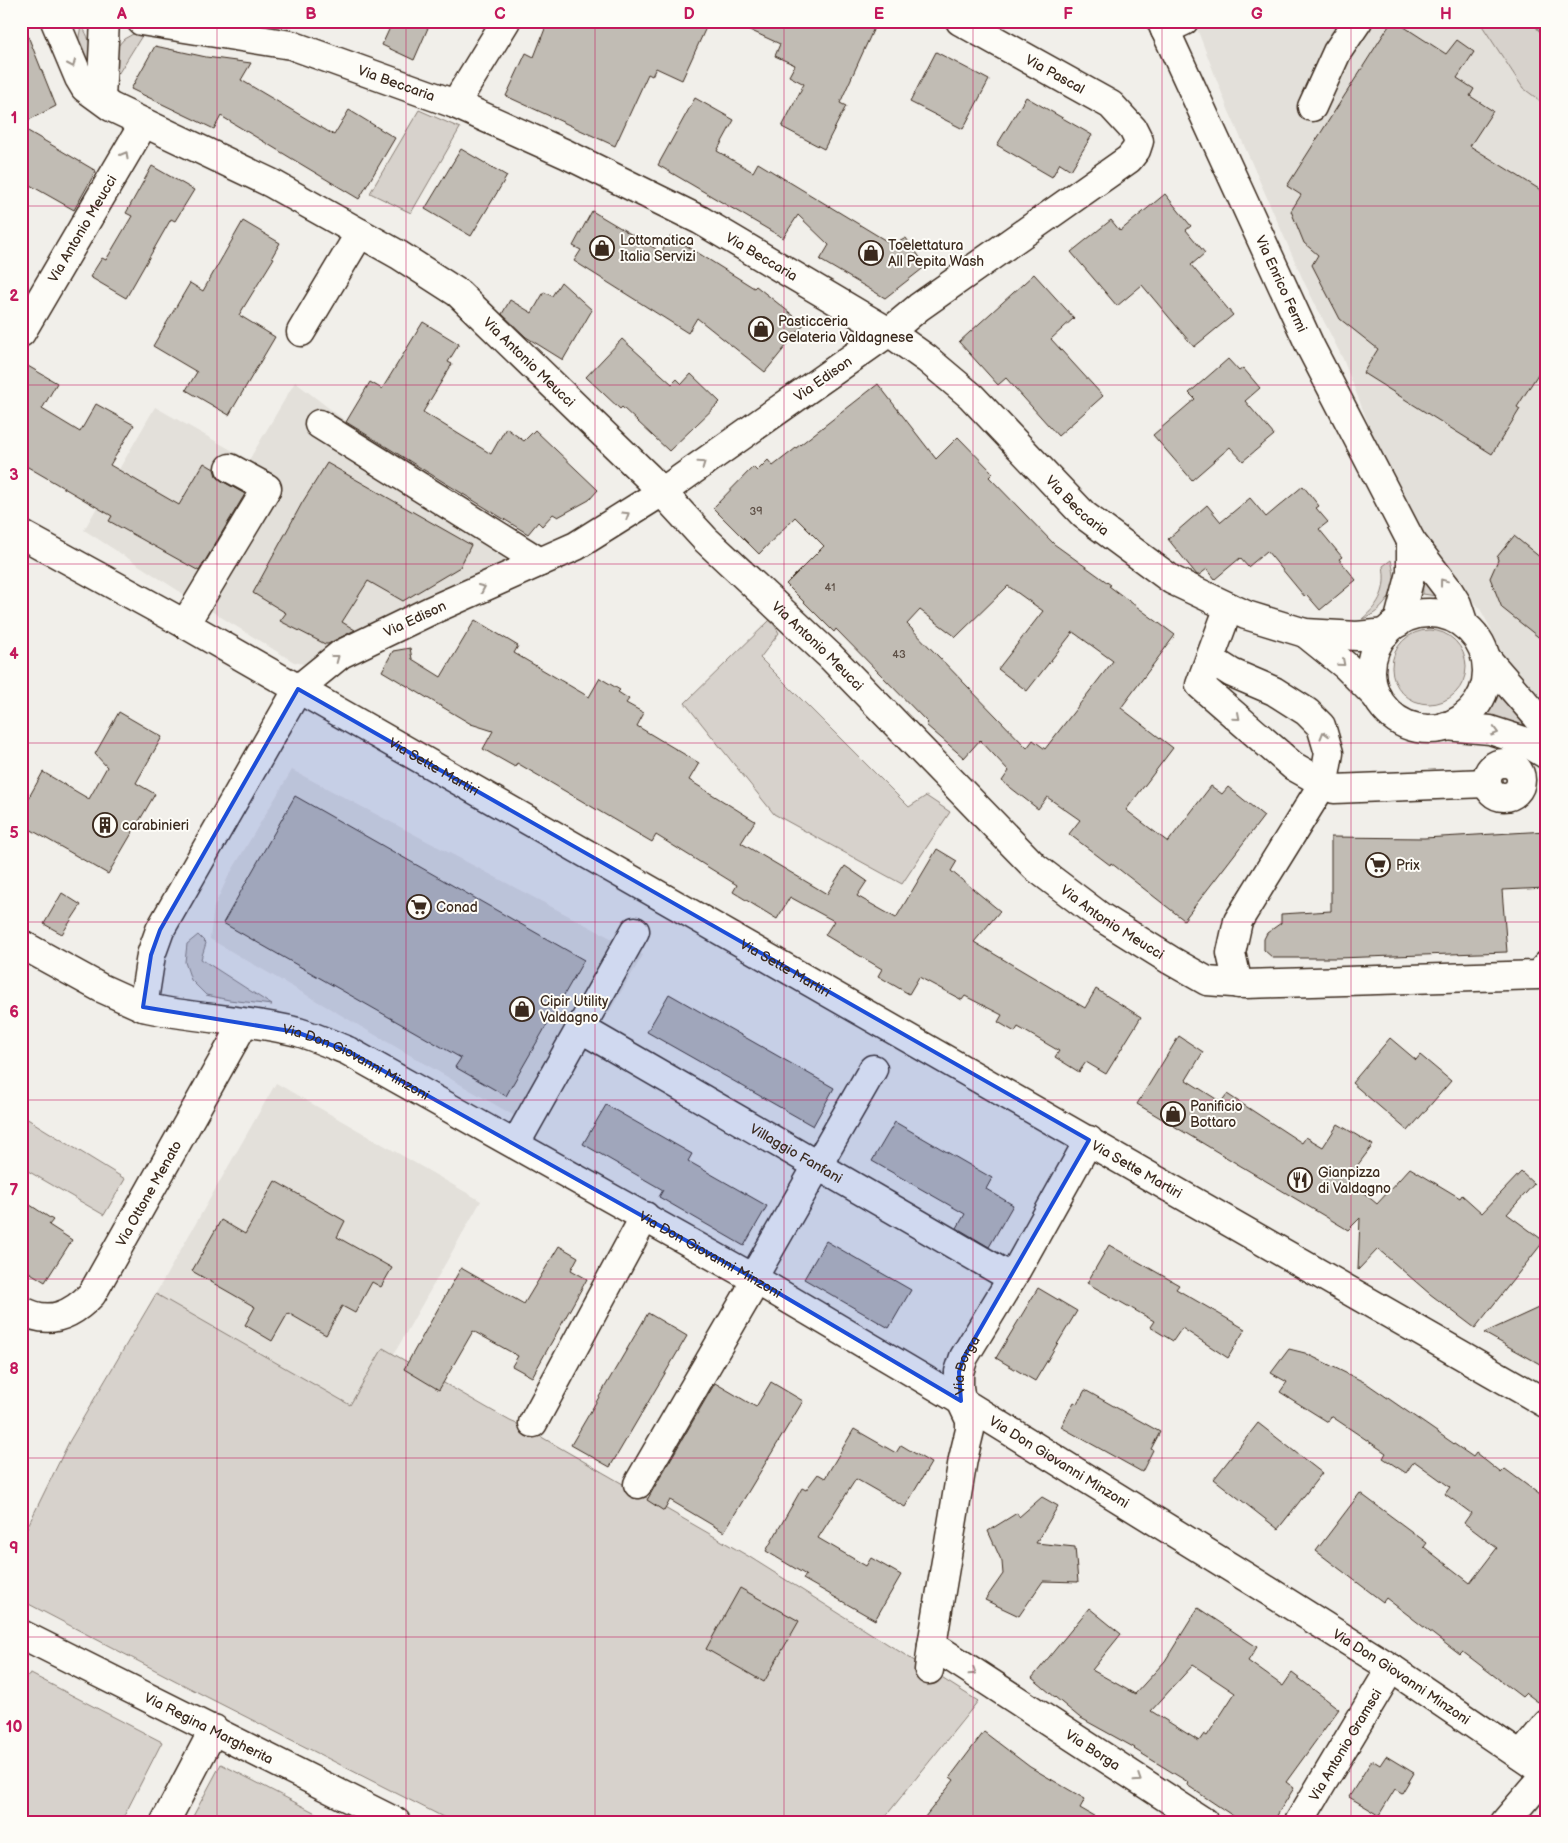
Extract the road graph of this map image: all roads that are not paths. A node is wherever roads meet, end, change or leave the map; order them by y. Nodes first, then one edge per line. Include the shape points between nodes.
1 (55, 21) edge
2 (105, 21) edge
3 (141, 21) edge
4 (506, 21) edge
5 (960, 21) edge
6 (1358, 21) edge
7 (1170, 24) edge
8 (101, 98) junction
9 (455, 104) junction
10 (1312, 108) dead end
11 (144, 123) junction
12 (1139, 141) joint
13 (360, 233) junction
14 (301, 332) dead end
15 (890, 332) junction
16 (21, 333) edge
17 (319, 424) dead end
18 (230, 468) dead end
19 (662, 492) junction
20 (21, 534) edge
21 (1411, 542) junction
22 (540, 562) junction
23 (1229, 607) junction
24 (185, 624) junction
25 (1464, 625) junction
26 (1392, 628) junction
27 (1305, 633) junction
28 (1210, 658) junction
29 (1486, 658) junction
30 (298, 689) junction
31 (1377, 697) junction
32 (1446, 726) junction
33 (1547, 728) edge
34 (1547, 755) edge
35 (1324, 782) junction
36 (1486, 783) dead end
37 (635, 931) dead end
38 (21, 944) edge
39 (1547, 966) edge
40 (1238, 984) junction
41 (143, 1007) junction
42 (244, 1023) junction
43 (580, 1028) junction
44 (873, 1069) dead end
45 (1089, 1140) junction
46 (516, 1143) junction
47 (817, 1165) junction
48 (645, 1216) junction
49 (753, 1278) junction
50 (1012, 1278) junction
51 (21, 1310) edge
52 (961, 1401) junction
53 (1547, 1404) edge
54 (533, 1423) dead end
55 (638, 1484) dead end
56 (21, 1634) edge
57 (1391, 1668) junction
58 (1547, 1724) edge
59 (214, 1729) junction
60 (1521, 1756) junction
61 (1547, 1774) edge
62 (165, 1822) edge
63 (396, 1822) edge
64 (1204, 1822) edge
65 (1299, 1822) edge
66 (1505, 1822) edge

1 -> 8 street, Via Antonio Meucci via 78,78 85,88
2 - 8 street
3 - 9 street, Via Beccaria via 291,45
4 - 9 street
5 - 12 street, Via Pascal via 1111,105 1133,129
6 - 10 street via 1337,52
7 - 21 street, Via Enrico Fermi via 1311,348
8 - 11 street, Via Antonio Meucci via 111,107
9 - 15 street, Via Beccaria via 700,220
11 - 13 street, Via Antonio Meucci via 272,183
16 -> 11 street, Via Antonio Meucci
12 - 15 street, Via Edison via 1129,159 939,292
13 - 14 street
13 - 19 street, Via Antonio Meucci via 458,294
19 -> 15 street, Via Edison
15 - 23 street, Via Beccaria via 970,396 1084,515 1172,580
17 - 22 street
18 - 24 street via 267,488
22 -> 19 street, Via Edison via 576,546
19 - 40 street, Via Antonio Meucci via 705,539 830,656 1035,868 1101,917 1177,965 1207,981
20 - 24 street, Via Sette Martiri
25 -> 21 street, Via Enrico Fermi via 1447,588
21 - 26 street, Via Enrico Fermi via 1411,573
30 -> 22 street, Via Edison via 341,654
23 - 27 street, Via Beccaria
23 - 28 street
24 - 30 street, Via Sette Martiri
25 - 26 street via 1434,613 1412,616
25 - 29 street via 1478,640
26 - 27 street, Via Beccaria via 1357,636
26 - 31 street via 1377,646 1372,661
27 -> 31 street, Via Beccaria via 1346,666
28 -> 35 street via 1200,685 1293,766
35 -> 28 street via 1329,753 1321,726 1307,712 1274,691 1232,673
29 - 32 street via 1487,678 1480,697 1470,712
29 - 33 street
30 - 41 street via 160,930 151,956
30 - 45 street, Via Sette Martiri
31 - 32 street via 1387,711 1402,722 1419,729
32 -> 34 street via 1490,730 1524,742
35 - 36 street via 1334,789
35 - 40 street via 1238,921 1231,953
37 - 43 street
38 - 41 street, Via Don Giovanni Minzoni
39 - 40 street, Via Antonio Meucci via 1538,975
41 - 42 street, Via Don Giovanni Minzoni
42 - 46 street, Via Don Giovanni Minzoni via 296,1032 348,1051
42 - 51 street, Via Ottone Menato via 92,1294 80,1307 53,1318
43 - 46 street
43 - 47 street, Villaggio Fanfani
44 - 47 street
45 - 50 street, Via Borga
45 - 53 street, Via Sette Martiri
46 - 48 street, Via Don Giovanni Minzoni
47 - 49 street
47 - 50 street, Villaggio Fanfani
48 - 49 street, Via Don Giovanni Minzoni
48 - 54 street
49 - 52 street, Via Don Giovanni Minzoni
49 - 55 street via 749,1293
50 - 52 street, Via Borga via 964,1357 959,1380
52 - 57 street, Via Don Giovanni Minzoni
52 -> 64 street, Via Borga via 970,1420 970,1430 930,1657
56 - 59 street, Via Regina Margherita
57 - 60 street, Via Don Giovanni Minzoni
57 - 65 street, Via Antonio Gramsci
58 - 60 street
59 - 62 street
59 - 63 street, Via Regina Margherita
60 - 61 street, Via Don Giovanni Minzoni
61 - 66 street

